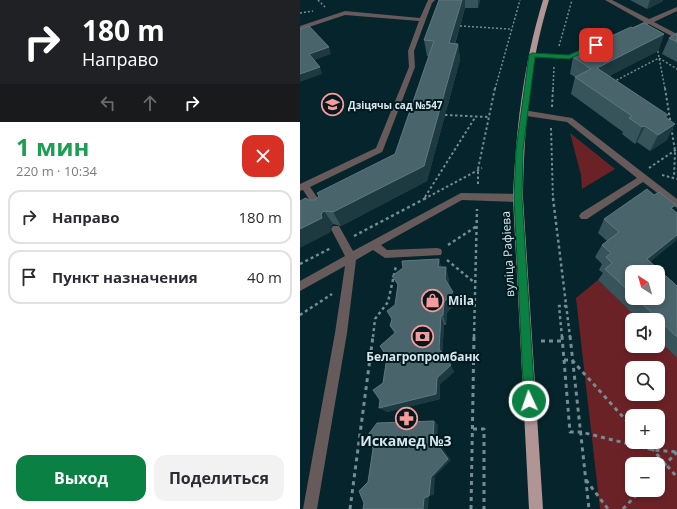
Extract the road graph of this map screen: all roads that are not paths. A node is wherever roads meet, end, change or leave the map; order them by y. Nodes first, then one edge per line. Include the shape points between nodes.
1 (432, 0) edge
2 (546, 0) edge
3 (608, 0) edge
4 (677, 9) edge
5 (423, 20) junction
6 (652, 24) junction
7 (300, 28) edge
8 (628, 32) edge
9 (677, 37) edge
10 (606, 41) edge
11 (532, 55) junction
12 (524, 113) junction
13 (643, 174) junction
14 (302, 187) edge
15 (518, 198) junction
16 (677, 204) edge
17 (321, 210) edge
18 (584, 216) dead end
19 (336, 229) edge
20 (374, 245) junction
21 (437, 252) road end
22 (351, 258) junction
23 (300, 286) edge
24 (310, 509) edge
25 (536, 509) edge

1 - 5 lane
2 - 11 main road, вуліца Рафіева
3 - 6 lane
4 - 6 lane
5 - 7 lane via 346,14
5 - 14 lane via 411,51 412,67 379,150
6 - 8 lane
6 - 9 lane
10 - 11 lane via 569,57
11 - 12 main road, вуліца Рафіева
12 - 13 lane via 569,120
12 - 15 main road, вуліца Рафіева via 518,160
13 - 16 lane
13 - 18 lane
14 - 17 lane
15 - 20 lane via 461,196
15 - 25 main road, вуліца Рафіева
19 - 22 lane
20 - 21 lane via 385,254
20 - 22 lane
22 - 23 lane
22 - 24 lane via 341,333

